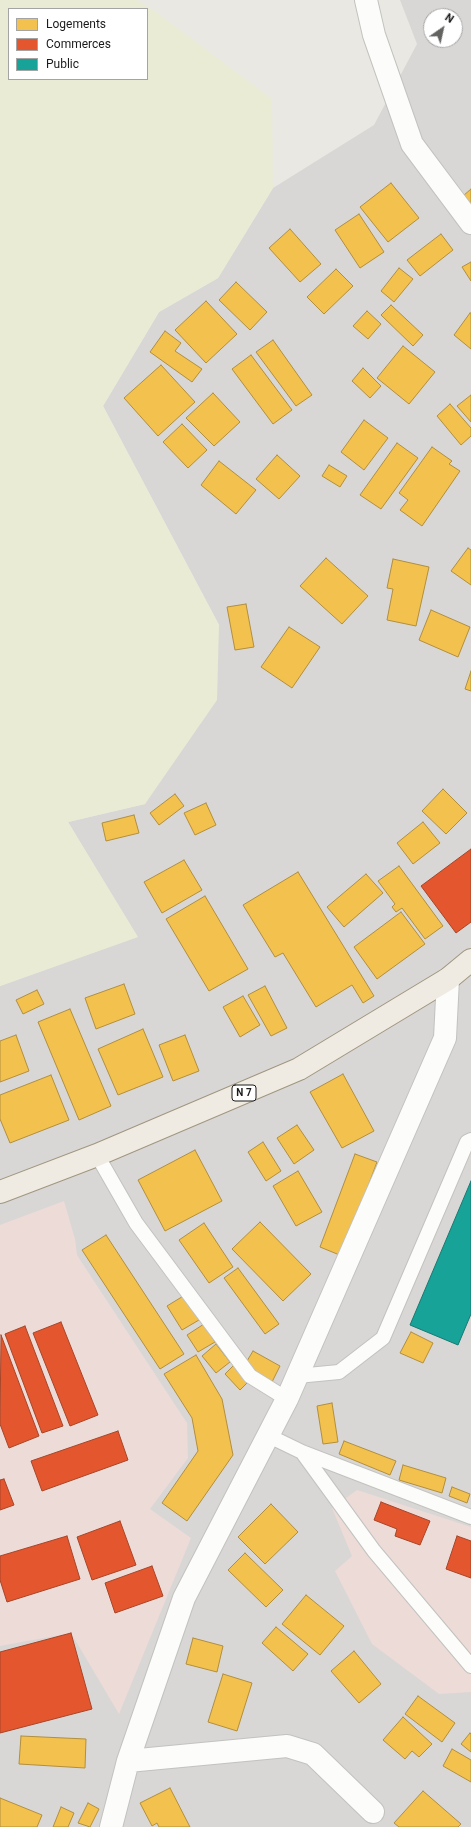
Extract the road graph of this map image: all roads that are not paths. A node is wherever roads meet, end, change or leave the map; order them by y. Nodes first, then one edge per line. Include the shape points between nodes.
1 (366, 0) edge
2 (471, 223) edge
3 (471, 960) edge
4 (448, 979) junction
5 (471, 1140) edge
6 (97, 1155) junction
7 (0, 1192) edge
8 (297, 1376) junction
9 (287, 1399) junction
10 (269, 1436) junction
11 (302, 1452) junction
12 (471, 1517) edge
13 (471, 1666) edge
14 (128, 1762) junction
15 (373, 1812) dead end
16 (111, 1827) edge

1 - 2 street via 374,35 412,144
3 - 4 main road, N 7
4 - 6 main road, N 7 via 299,1069
4 - 8 street via 445,1038
5 - 8 lane via 467,1142 383,1338 339,1372
6 - 7 main road, N 7
6 - 9 lane via 136,1223 250,1376
8 - 9 street
9 - 10 street
10 - 11 lane
10 - 14 street via 184,1598
11 - 12 lane
11 - 13 lane via 374,1551
14 - 15 street via 287,1746 313,1754
14 - 16 street

